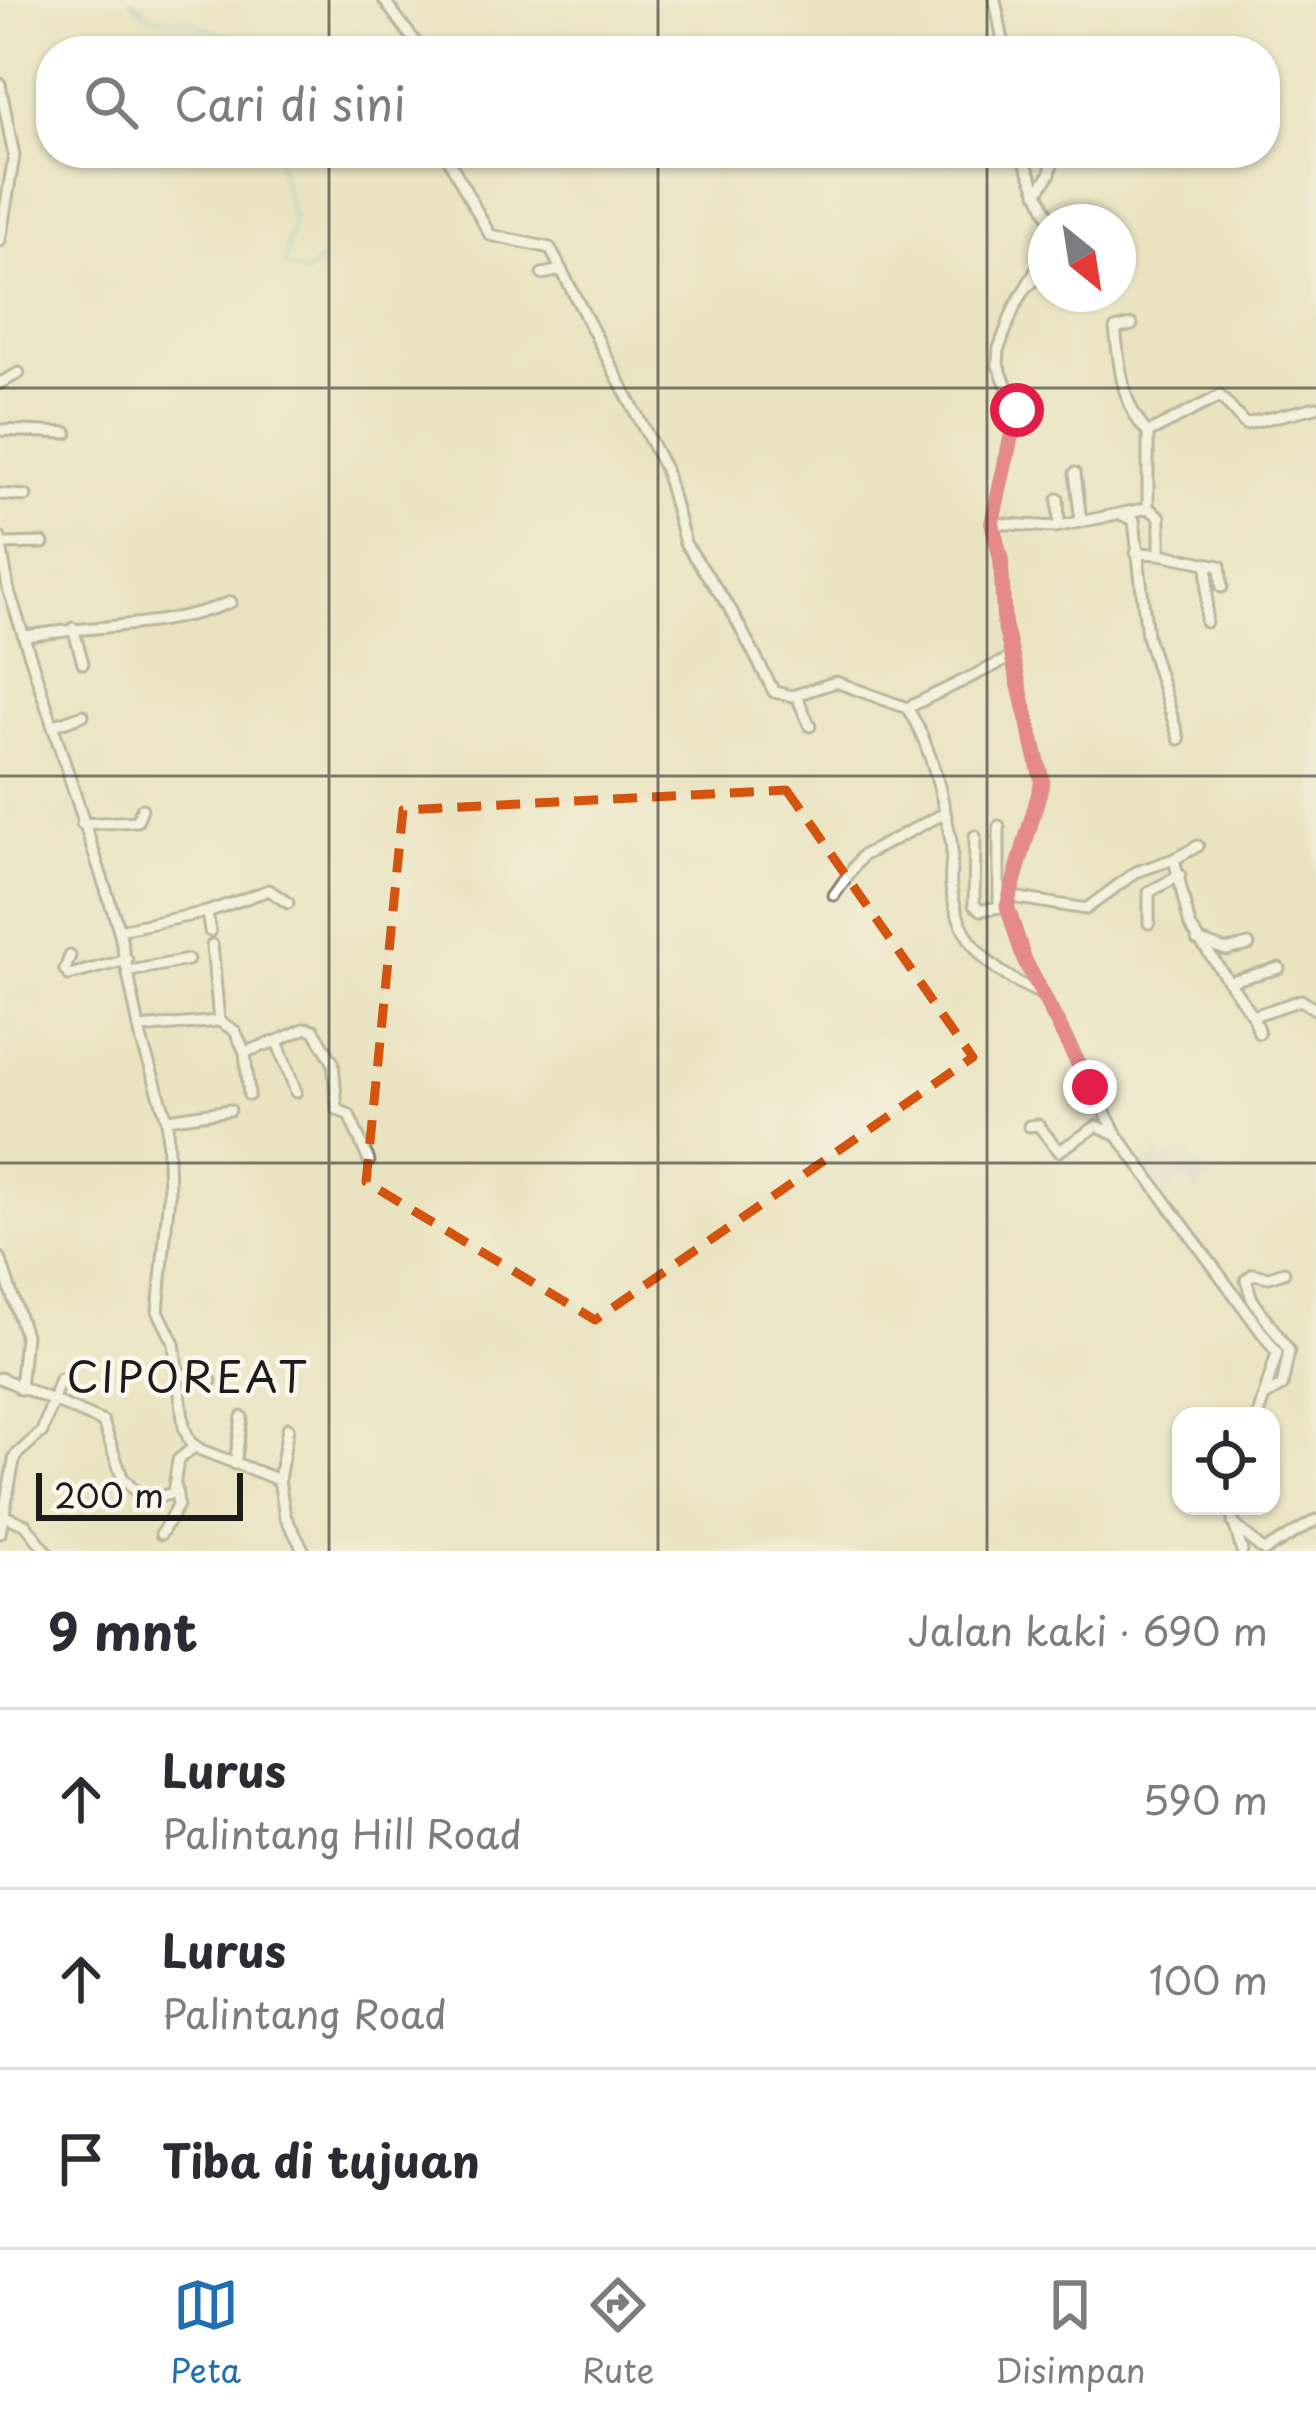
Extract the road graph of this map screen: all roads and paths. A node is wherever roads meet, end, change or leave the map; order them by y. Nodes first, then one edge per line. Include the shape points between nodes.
1 (384, 0) edge
2 (995, 0) edge
3 (411, 36) edge
4 (1002, 36) edge
5 (0, 84) edge
6 (0, 154) edge
7 (14, 155) junction
8 (453, 168) edge
9 (1027, 168) edge
10 (1052, 168) edge
11 (1037, 193) junction
12 (1042, 204) edge
13 (3, 210) edge
14 (516, 240) junction
15 (0, 241) edge
16 (521, 253) dead end
17 (561, 270) junction
18 (542, 274) dead end
19 (1028, 281) edge
20 (1028, 284) edge
21 (1024, 287) junction
22 (1132, 325) dead end
23 (19, 373) dead end
24 (0, 383) edge
25 (1316, 407) edge
26 (0, 430) edge
27 (67, 433) dead end
28 (1148, 433) junction
29 (1075, 473) dead end
30 (0, 494) edge
31 (26, 496) dead end
32 (1058, 499) dead end
33 (1148, 508) junction
34 (1117, 513) junction
35 (1081, 521) junction
36 (992, 523) junction
37 (1059, 525) junction
38 (1, 541) edge
39 (43, 543) dead end
40 (1136, 553) junction
41 (1160, 554) junction
42 (1208, 564) junction
43 (1222, 587) dead end
44 (231, 602) dead end
45 (1207, 622) dead end
46 (74, 628) junction
47 (27, 636) junction
48 (1012, 657) junction
49 (83, 663) dead end
50 (796, 695) junction
51 (908, 707) junction
52 (83, 716) dead end
53 (55, 725) junction
54 (810, 725) dead end
55 (1179, 739) dead end
56 (142, 809) dead end
57 (943, 814) junction
58 (82, 824) junction
59 (999, 826) dead end
60 (975, 836) dead end
61 (1198, 846) dead end
62 (1174, 859) junction
63 (1180, 875) junction
64 (834, 895) dead end
65 (288, 903) dead end
66 (1005, 903) junction
67 (208, 912) junction
68 (1149, 923) dead end
69 (119, 930) junction
70 (210, 931) dead end
71 (1197, 940) junction
72 (212, 945) dead end
73 (1249, 945) dead end
74 (70, 956) dead end
75 (188, 960) dead end
76 (128, 965) junction
77 (1280, 968) dead end
78 (1231, 981) junction
79 (1046, 995) junction
80 (1316, 1010) edge
81 (1252, 1016) junction
82 (219, 1021) junction
83 (139, 1028) junction
84 (1259, 1033) dead end
85 (278, 1041) junction
86 (245, 1052) junction
87 (296, 1092) dead end
88 (248, 1095) dead end
89 (230, 1110) dead end
90 (167, 1119) junction
91 (1029, 1126) dead end
92 (1117, 1135) junction
93 (369, 1161) dead end
94 (0, 1258) edge
95 (1284, 1272) dead end
96 (1246, 1280) junction
97 (1228, 1283) junction
98 (1255, 1311) junction
99 (177, 1373) junction
100 (0, 1378) edge
101 (60, 1379) dead end
102 (211, 1381) dead end
103 (20, 1389) junction
104 (53, 1400) junction
105 (1262, 1407) edge
106 (242, 1417) dead end
107 (288, 1428) dead end
108 (194, 1446) junction
109 (235, 1464) junction
110 (278, 1480) junction
111 (176, 1487) junction
112 (1231, 1515) edge
113 (7, 1517) junction
114 (1316, 1520) edge
115 (1233, 1523) junction
116 (0, 1534) edge
117 (161, 1534) dead end
118 (46, 1551) edge
119 (304, 1551) edge
120 (1242, 1551) edge

1 - 3 street
2 - 4 street
5 - 7 street
6 - 7 street
7 - 13 street
8 - 14 street via 490,235
9 - 11 street
10 - 11 street
11 - 12 street
13 - 15 street
14 - 16 street
14 - 17 street via 550,248
17 - 18 street
17 - 50 street via 665,469 685,543 770,687
19 - 21 street
20 - 21 street
21 - 36 street via 999,348 1017,410
22 - 28 street via 1116,325 1120,376
23 - 24 street
25 - 28 street via 1245,424 1220,396
26 - 27 street
28 - 33 street
29 - 35 street
30 - 31 street
32 - 37 street
33 - 34 street
33 - 41 street via 1160,517
34 - 35 street
34 - 40 street via 1134,520
35 - 37 street
36 - 37 street
36 - 48 street
38 - 39 street
38 - 47 street
40 - 41 street
40 - 55 street via 1147,636
41 - 42 street
42 - 43 street via 1220,566
42 - 45 street
44 - 46 street via 137,627
46 - 47 street
46 - 49 street
47 - 53 street
48 - 51 street
48 - 66 street via 1042,782
50 - 51 street via 836,682
50 - 54 street
51 - 57 street
52 - 53 street
53 - 58 street
56 - 58 street via 137,821
57 - 64 street via 862,856
57 - 79 street via 962,933 993,968
58 - 69 street
59 - 66 street
60 - 66 street via 974,905
61 - 62 street
62 - 63 street
62 - 66 street via 1136,872 1086,909
63 - 68 street via 1149,892
63 - 71 street
65 - 67 street via 268,890
66 - 79 street
67 - 69 street
67 - 70 street
69 - 76 street
71 - 73 street via 1226,950
71 - 78 street
72 - 82 street
74 - 76 street via 69,975
75 - 76 street
76 - 83 street
77 - 78 street
78 - 81 street
79 - 92 street
80 - 81 street via 1301,1000
81 - 84 street
82 - 83 street
82 - 86 street
83 - 90 street
85 - 86 street
85 - 87 street
85 - 93 street via 314,1030 332,1063 337,1109 349,1115
86 - 88 street
89 - 90 street
90 - 99 street via 158,1311
91 - 92 street via 1038,1125 1059,1151 1096,1126
92 - 97 street
94 - 103 street via 26,1335
95 - 96 street
96 - 97 street
96 - 98 street
97 - 98 street
98 - 105 street via 1277,1353
99 - 102 street
99 - 108 street
100 - 103 street
101 - 104 street
103 - 104 street
104 - 111 street via 103,1423 122,1478 139,1498 156,1502
104 - 113 street via 42,1432 15,1456
106 - 109 street
107 - 110 street
108 - 109 street
108 - 111 street via 178,1460
109 - 110 street
110 - 119 street via 284,1516
111 - 117 street via 178,1505
112 - 115 street
113 - 116 street
113 - 118 street via 26,1525
114 - 115 street via 1264,1551
115 - 120 street

